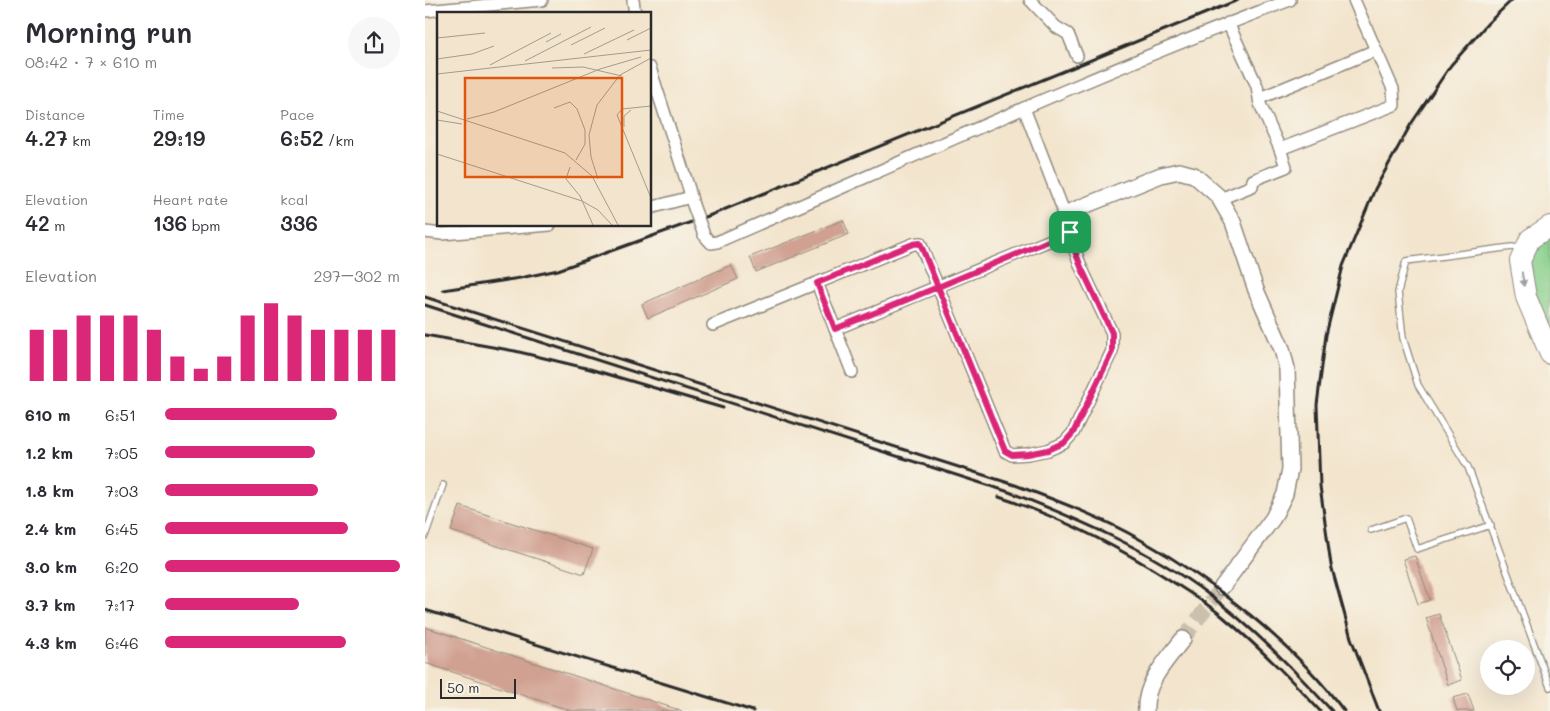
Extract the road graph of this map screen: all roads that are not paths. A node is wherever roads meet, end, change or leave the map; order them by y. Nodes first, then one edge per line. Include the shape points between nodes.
1 (542, 0) edge
2 (1030, 0) edge
3 (1290, 0) edge
4 (1354, 0) edge
5 (425, 12) edge
6 (1228, 23) junction
7 (1376, 50) junction
8 (1077, 56) dead end
9 (651, 71) edge
10 (1260, 98) junction
11 (1024, 108) junction
12 (1279, 149) junction
13 (1220, 200) junction
14 (692, 201) junction
15 (651, 208) edge
16 (1064, 214) junction
17 (538, 226) edge
18 (1550, 226) edge
19 (425, 232) edge
20 (1070, 232) junction
21 (1525, 250) junction
22 (817, 283) junction
23 (938, 287) junction
24 (713, 325) dead end
25 (835, 329) junction
26 (1550, 354) edge
27 (852, 372) dead end
28 (443, 486) dead end
29 (1491, 525) junction
30 (1371, 530) dead end
31 (425, 536) edge
32 (1222, 586) tunnel mouth
33 (1183, 639) tunnel mouth
34 (1550, 687) edge
35 (1146, 711) edge

1 - 5 street
2 - 8 street via 1056,27 1068,34
3 - 6 street
4 - 7 street
6 - 10 street
6 - 11 street
7 - 10 street
7 - 12 street via 1393,89 1394,105
9 - 14 street
10 - 12 street
11 - 14 street, bridge via 717,242 711,243 704,235
11 - 16 street
12 - 13 street via 1286,167 1253,180 1252,186
13 - 16 street via 1194,175 1179,171 1161,175
13 - 32 street via 1233,222 1256,290 1282,349 1287,369 1290,469 1285,494 1273,518
14 - 15 street
16 - 20 street
17 - 19 street via 442,234
18 - 21 highway via 1530,239
20 - 23 street
20 - 23 street via 1081,267 1112,333 1112,352 1073,433 1064,443 1048,450 1012,455 1005,451
21 -> 26 highway via 1520,262 1526,297
21 - 29 lane via 1512,247 1406,261 1398,292 1403,338 1418,385 1468,467
22 - 23 street via 920,243
22 - 24 street
22 - 25 street
23 - 25 street
25 - 27 street
28 - 31 lane
29 - 30 lane via 1417,548 1406,518
29 - 34 lane
33 - 35 street via 1153,679

